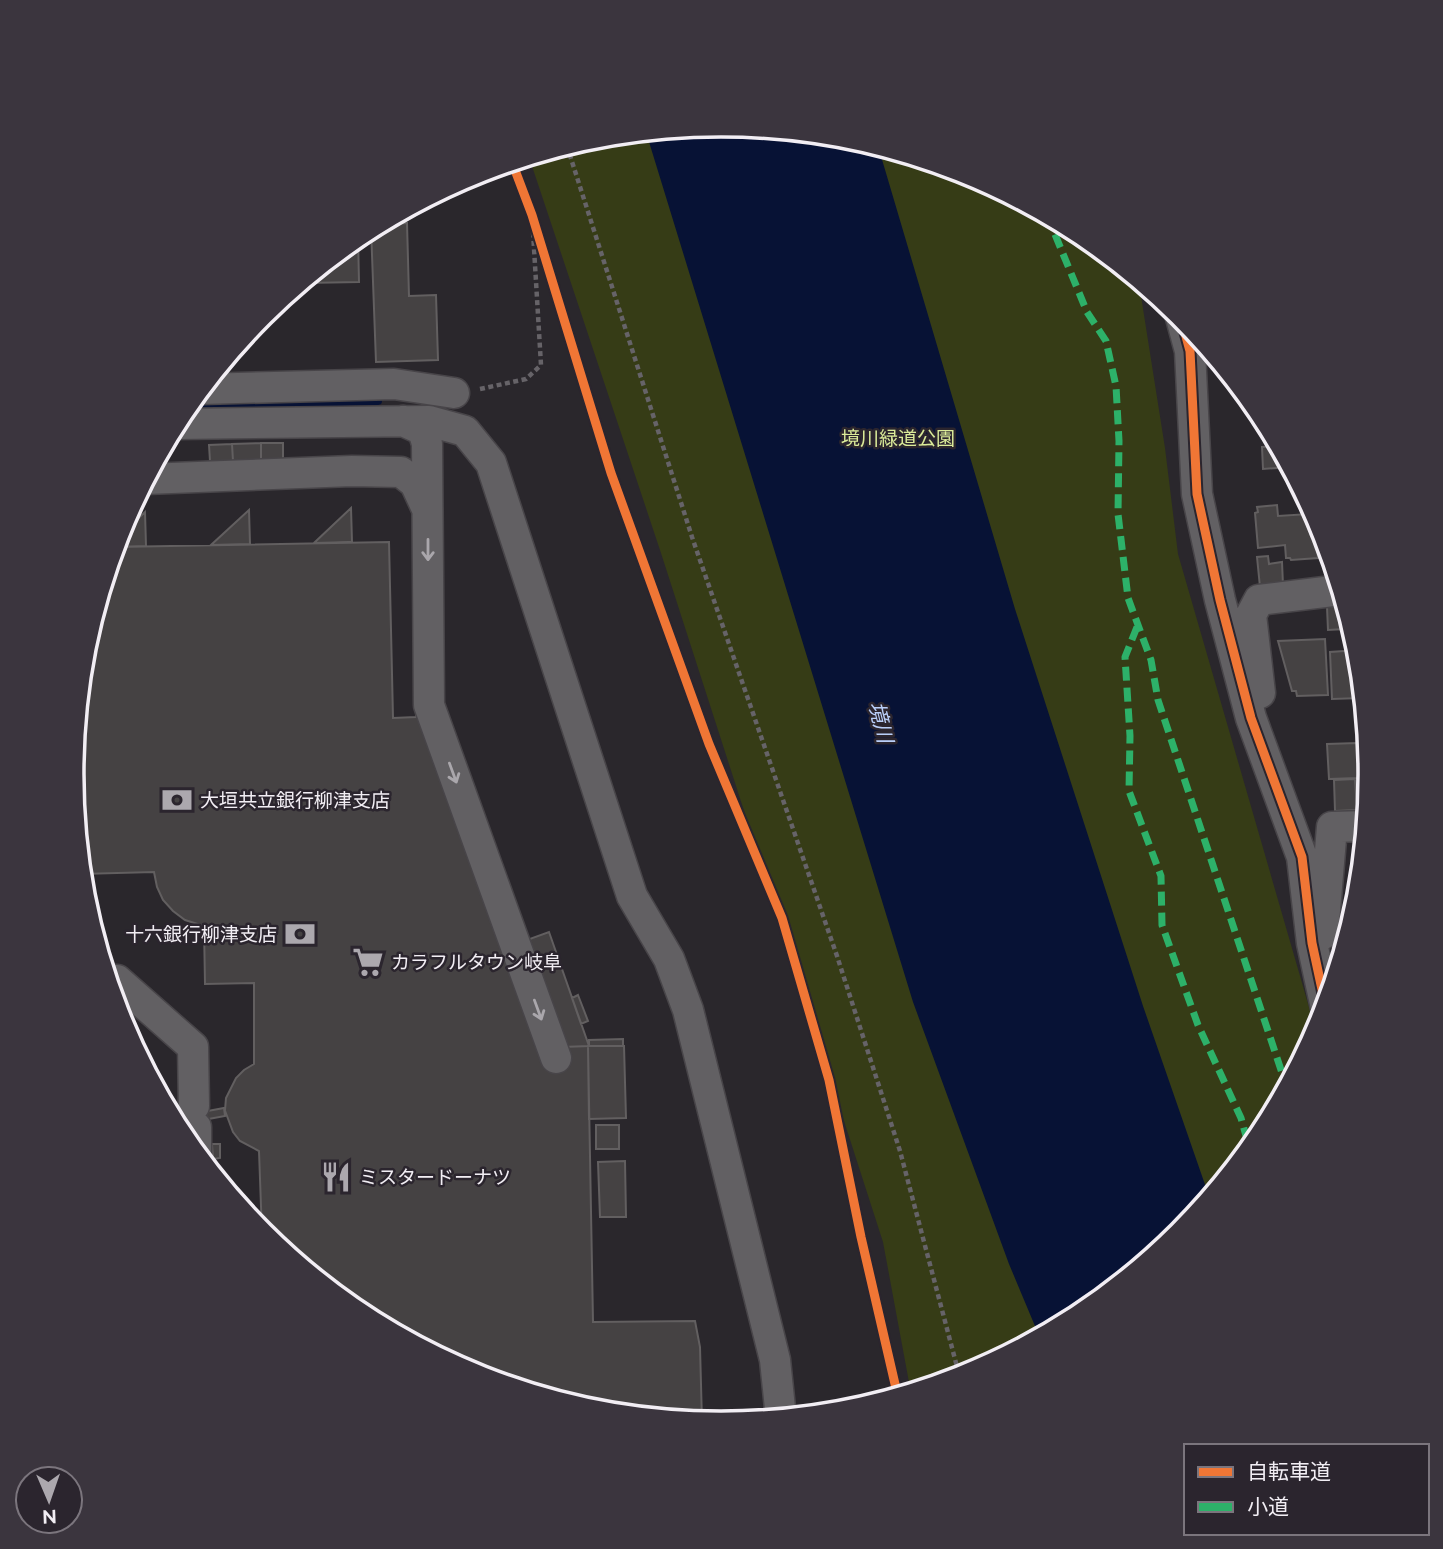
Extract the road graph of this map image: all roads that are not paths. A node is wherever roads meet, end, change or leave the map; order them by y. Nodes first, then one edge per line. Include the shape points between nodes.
1 (1187, 339) edge
2 (214, 389) edge
3 (454, 393) road end
4 (403, 421) junction
5 (189, 424) edge
6 (157, 479) edge
7 (428, 509) junction
8 (1330, 588) edge
9 (1251, 718) junction
10 (1357, 826) edge
11 (1312, 943) junction
12 (119, 982) edge
13 (1322, 988) edge
14 (556, 1058) dead end
15 (195, 1129) edge
16 (780, 1409) edge

1 - 9 street via 1197,494
2 - 3 street via 394,383
4 - 5 street
4 - 7 street via 423,430 427,444
4 - 16 street via 429,421 465,431 491,463 632,895 669,958 688,1010 775,1360
6 - 7 street via 401,472 415,484
7 -> 14 street via 429,705
8 - 9 street via 1259,600 1251,615 1262,717
9 - 11 street via 1302,857
10 - 11 street via 1332,827 1324,933
11 - 13 street
12 - 15 street via 194,1048

